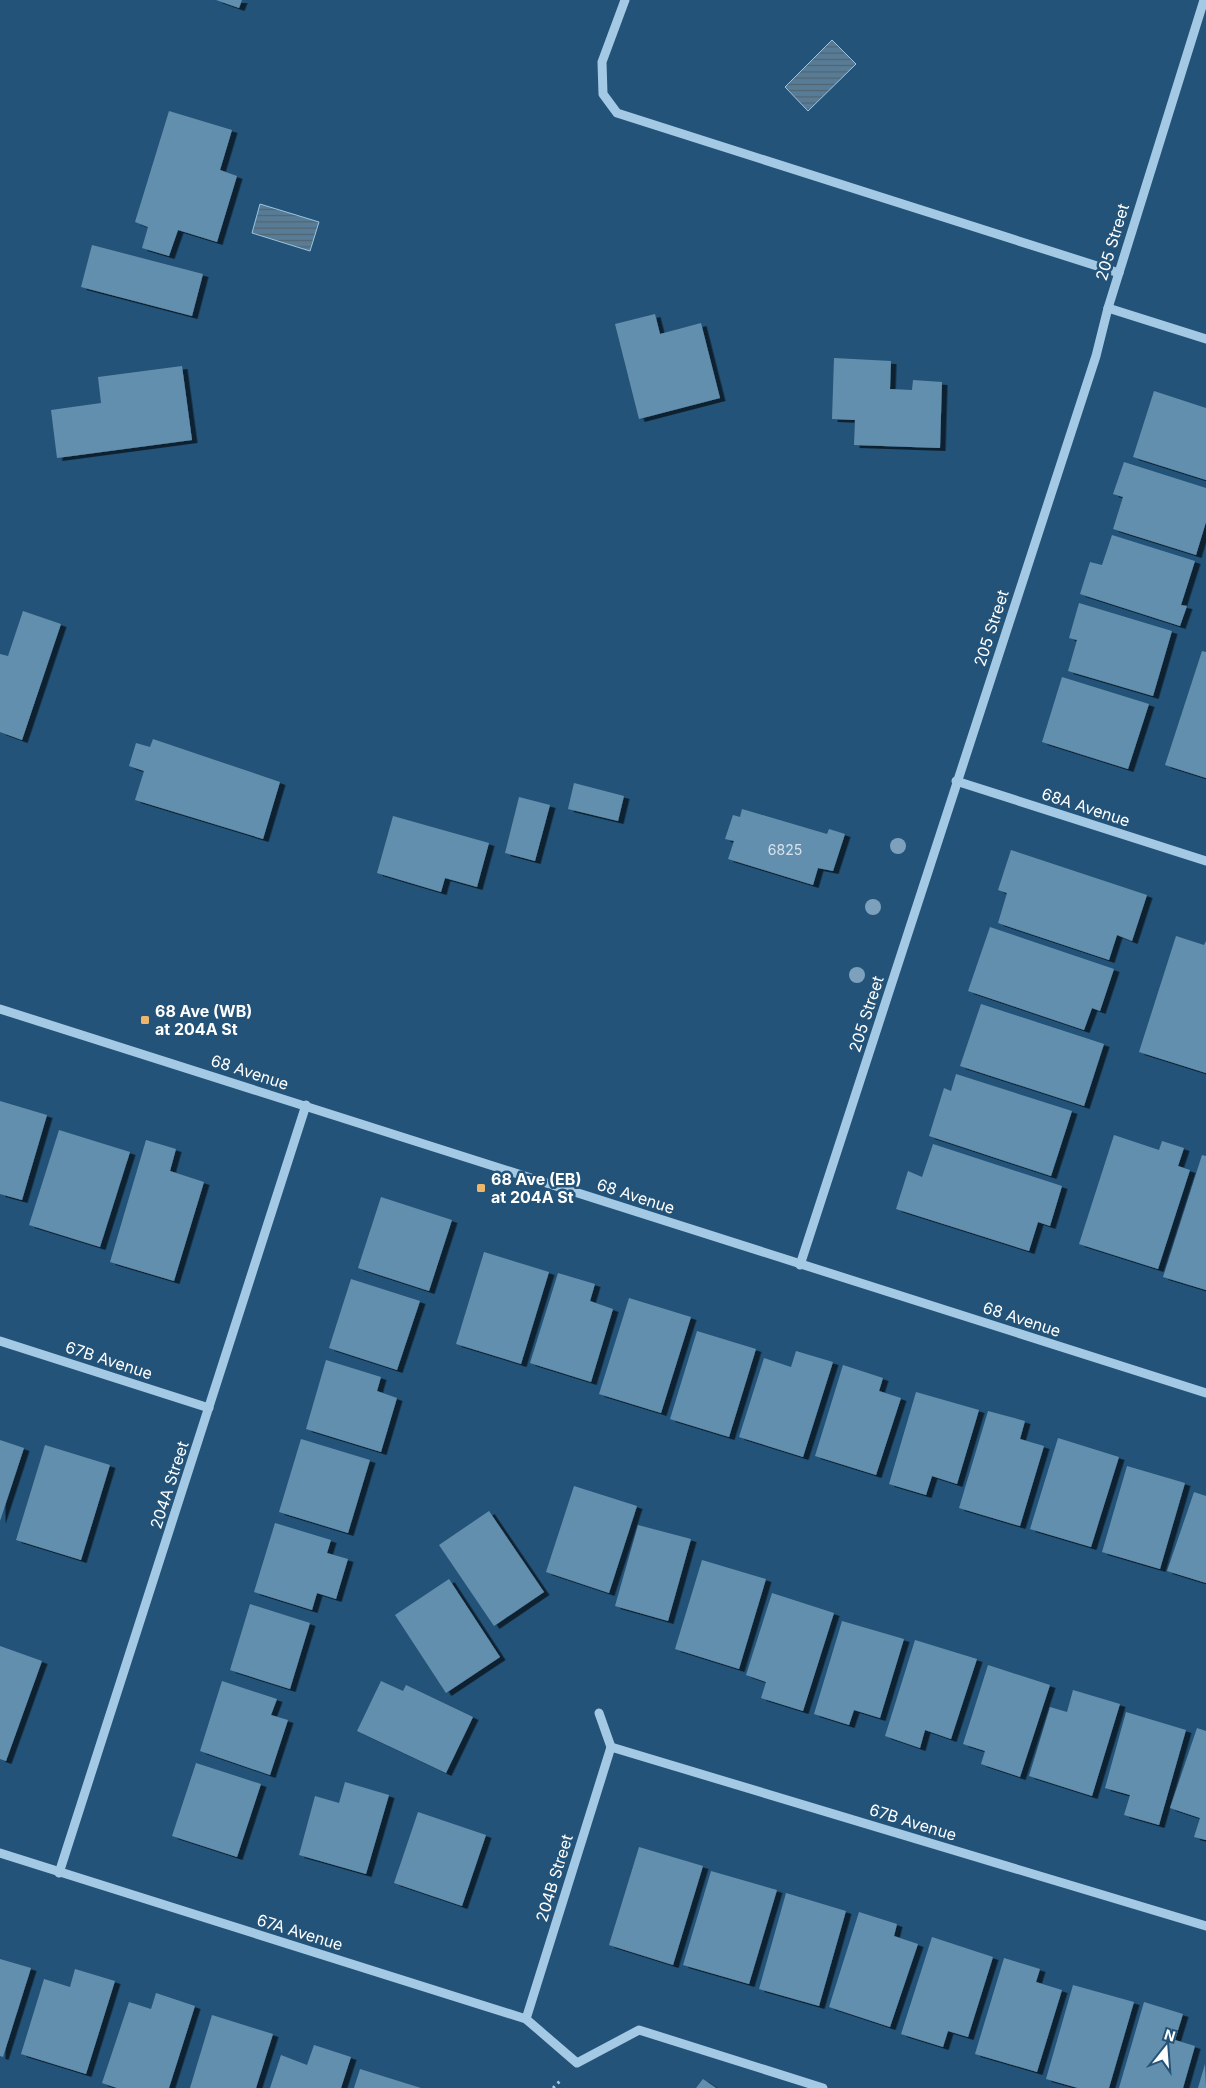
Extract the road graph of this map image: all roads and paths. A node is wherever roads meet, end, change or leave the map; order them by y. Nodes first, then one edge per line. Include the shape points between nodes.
1 (625, 0) edge
2 (1204, 0) edge
3 (1119, 273) junction
4 (1108, 308) junction
5 (1206, 339) edge
6 (956, 781) junction
7 (1206, 860) edge
8 (0, 1009) edge
9 (306, 1105) junction
10 (800, 1264) junction
11 (0, 1341) edge
12 (1206, 1393) edge
13 (209, 1408) junction
14 (599, 1713) dead end
15 (611, 1747) junction
16 (0, 1853) edge
17 (60, 1873) junction
18 (1206, 1926) edge
19 (526, 2019) junction
20 (823, 2088) edge

1 - 3 street via 602,62 603,94 617,114
2 - 3 street, 205 Street
3 - 4 street, 205 Street
4 - 5 street
4 - 6 street, 205 Street via 1096,356
6 - 7 street, 68A Avenue
6 - 10 street, 205 Street
8 - 9 street, 68 Avenue
9 - 10 street, 68 Avenue
9 - 13 street, 204A Street
10 - 12 street, 68 Avenue
11 - 13 street, 67B Avenue
13 - 17 street, 204A Street
14 - 15 street
15 - 18 street, 67B Avenue
15 - 19 street, 204B Street
16 - 17 street, 67A Avenue
17 - 19 street, 67A Avenue
19 - 20 street, 67A Avenue via 577,2063 638,2030

